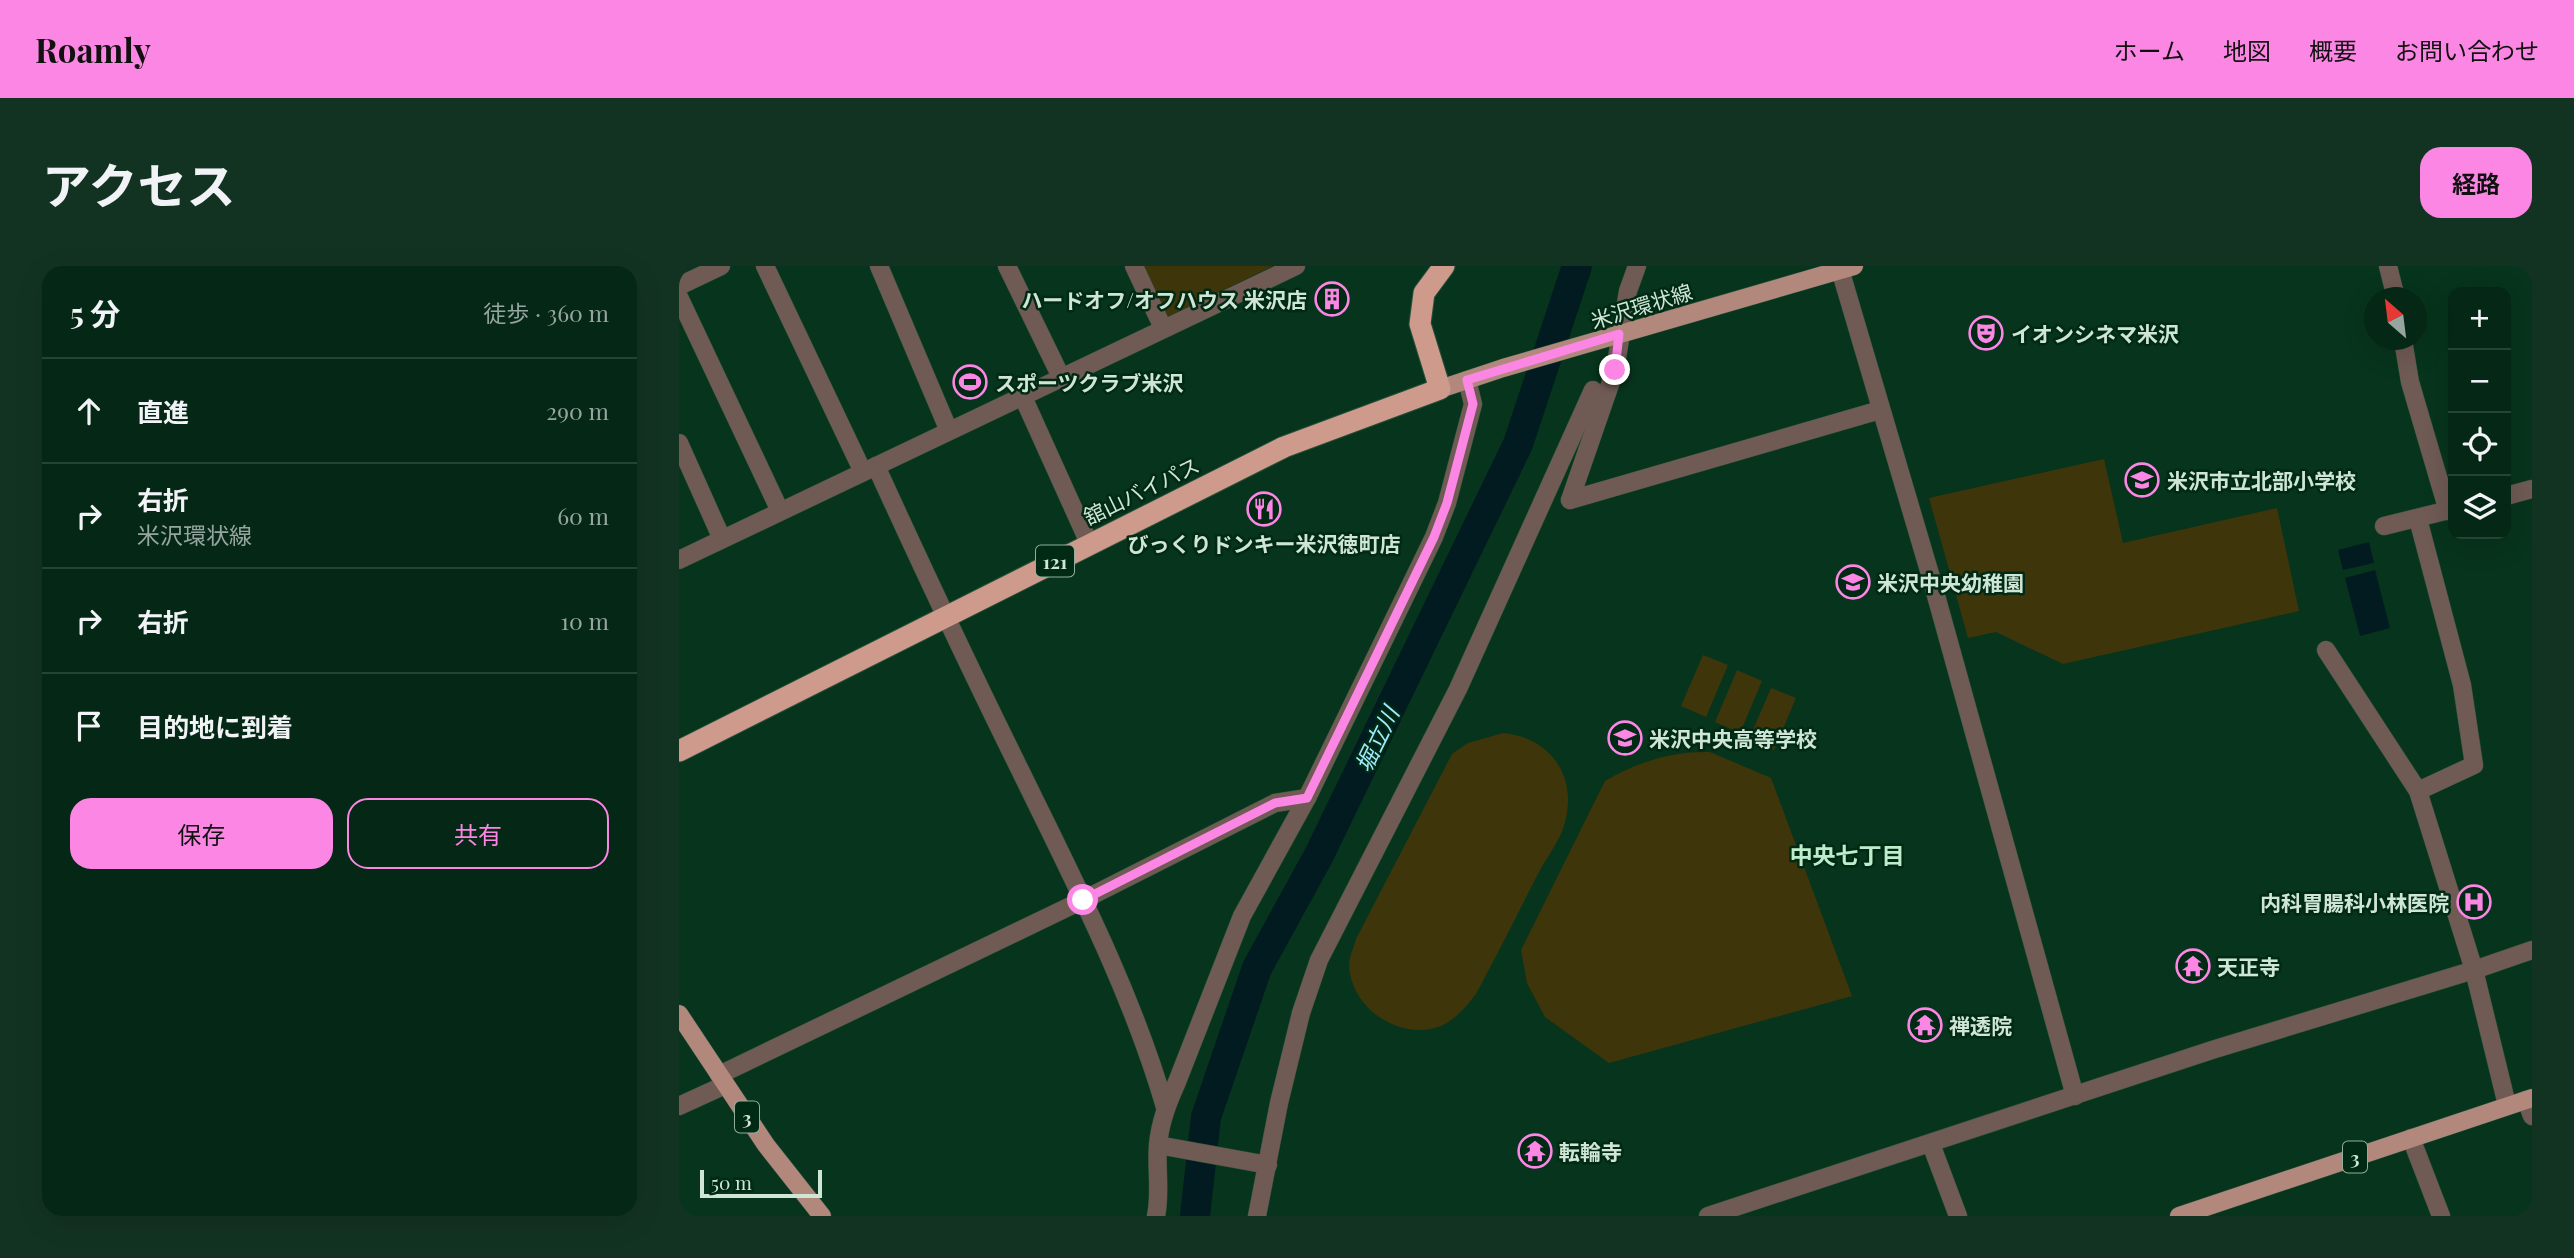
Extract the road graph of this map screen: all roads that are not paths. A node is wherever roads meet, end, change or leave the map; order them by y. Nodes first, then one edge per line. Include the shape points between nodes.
1 (721, 266) edge
2 (765, 266) edge
3 (879, 266) edge
4 (1007, 266) edge
5 (1135, 266) edge
6 (1296, 266) edge
7 (1444, 266) edge
8 (1637, 266) edge
9 (2388, 266) edge
10 (1844, 267) edge
11 (679, 286) edge
12 (2393, 287) edge
13 (679, 297) edge
14 (1163, 328) junction
15 (1619, 334) junction
16 (2405, 350) edge
17 (1061, 377) junction
18 (1467, 380) junction
19 (1440, 389) junction
20 (1593, 390) dead end
21 (1023, 397) junction
22 (1880, 410) junction
23 (949, 431) junction
24 (679, 443) edge
25 (870, 469) junction
26 (2532, 489) edge
27 (2511, 495) edge
28 (2448, 504) edge
29 (2448, 511) edge
30 (780, 512) junction
31 (2418, 519) junction
32 (2384, 526) dead end
33 (722, 539) junction
34 (1089, 543) junction
35 (679, 559) edge
36 (944, 618) junction
37 (2326, 650) dead end
38 (679, 751) edge
39 (2419, 791) junction
40 (1307, 798) junction
41 (1083, 900) junction
42 (2532, 950) edge
43 (2474, 970) junction
44 (679, 1014) edge
45 (722, 1080) junction
46 (2075, 1096) junction
47 (2507, 1105) junction
48 (2530, 1105) edge
49 (679, 1107) edge
50 (1165, 1107) junction
51 (2411, 1138) junction
52 (1931, 1144) junction
53 (1162, 1146) junction
54 (1268, 1165) junction
55 (821, 1216) edge
56 (1156, 1216) edge
57 (1257, 1216) edge
58 (1708, 1216) edge
59 (1958, 1216) edge
60 (2179, 1216) edge
61 (2441, 1216) edge

1 - 11 street
2 - 25 street
3 - 23 street
4 - 17 street
5 - 14 street
6 - 14 street
7 - 19 highway via 1424,293 1420,324
8 - 15 street
9 - 12 street
10 - 15 main road, 米沢環状線
10 - 22 street
13 - 30 street
14 - 17 street
15 - 18 main road, 米沢環状線
15 - 22 street via 1615,370 1570,500
16 - 28 street via 2410,382
17 - 21 street
18 - 19 main road, 米沢環状線
18 - 40 street via 1473,404 1434,537
19 - 34 highway, 舘山バイパス / 121 via 1285,446
20 - 54 street via 1458,688 1319,960 1301,1013
21 - 23 street
21 - 34 street
22 - 46 street
23 - 25 street
24 - 33 street
25 - 30 street
25 - 36 street
26 - 27 street
29 - 31 street
30 - 33 street
31 - 32 street
31 - 39 street via 2462,685 2475,765
33 - 35 street
34 - 36 highway, 舘山バイパス / 121
36 - 38 highway, 舘山バイパス / 121
36 - 41 street
37 - 39 street
39 - 43 street
40 - 41 street via 1275,803
40 - 50 street via 1242,916
41 - 45 street
41 - 50 street via 1148,1048
42 - 43 street
43 - 46 street via 2212,1049
43 - 47 street
44 - 45 main road, 3
45 - 49 street
45 - 55 main road, 3
46 - 52 street
47 - 48 main road, 3
47 - 51 main road, 3
50 - 53 street
51 - 60 main road, 3
51 - 61 street
52 - 58 street
52 - 59 street
53 - 54 street
53 - 56 street
54 - 57 street

